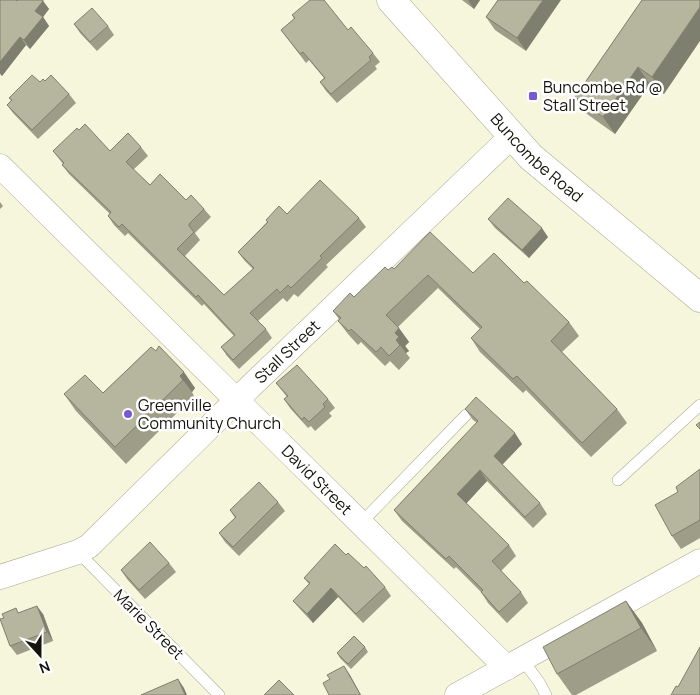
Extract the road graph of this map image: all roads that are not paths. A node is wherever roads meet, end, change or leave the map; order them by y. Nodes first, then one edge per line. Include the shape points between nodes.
1 (391, 0) edge
2 (513, 135) junction
3 (0, 166) edge
4 (700, 298) edge
5 (237, 400) junction
6 (700, 405) edge
7 (466, 415) edge
8 (618, 480) dead end
9 (361, 523) junction
10 (78, 552) junction
11 (700, 561) edge
12 (0, 577) edge
13 (514, 664) junction
14 (220, 695) edge
15 (457, 695) edge
16 (546, 695) edge

1 - 2 street, Buncombe Road
2 - 4 street, Buncombe Road via 531,157
2 - 5 street, Stall Street
3 - 5 street, David Street
5 - 9 street, David Street
5 - 10 street, Stall Street via 89,546
6 - 8 lane
7 - 9 lane
9 - 13 street, David Street
10 - 12 street, Stall Street
10 - 14 lane, Marie Street
11 - 13 street
13 - 15 street
13 - 16 lane via 539,682

